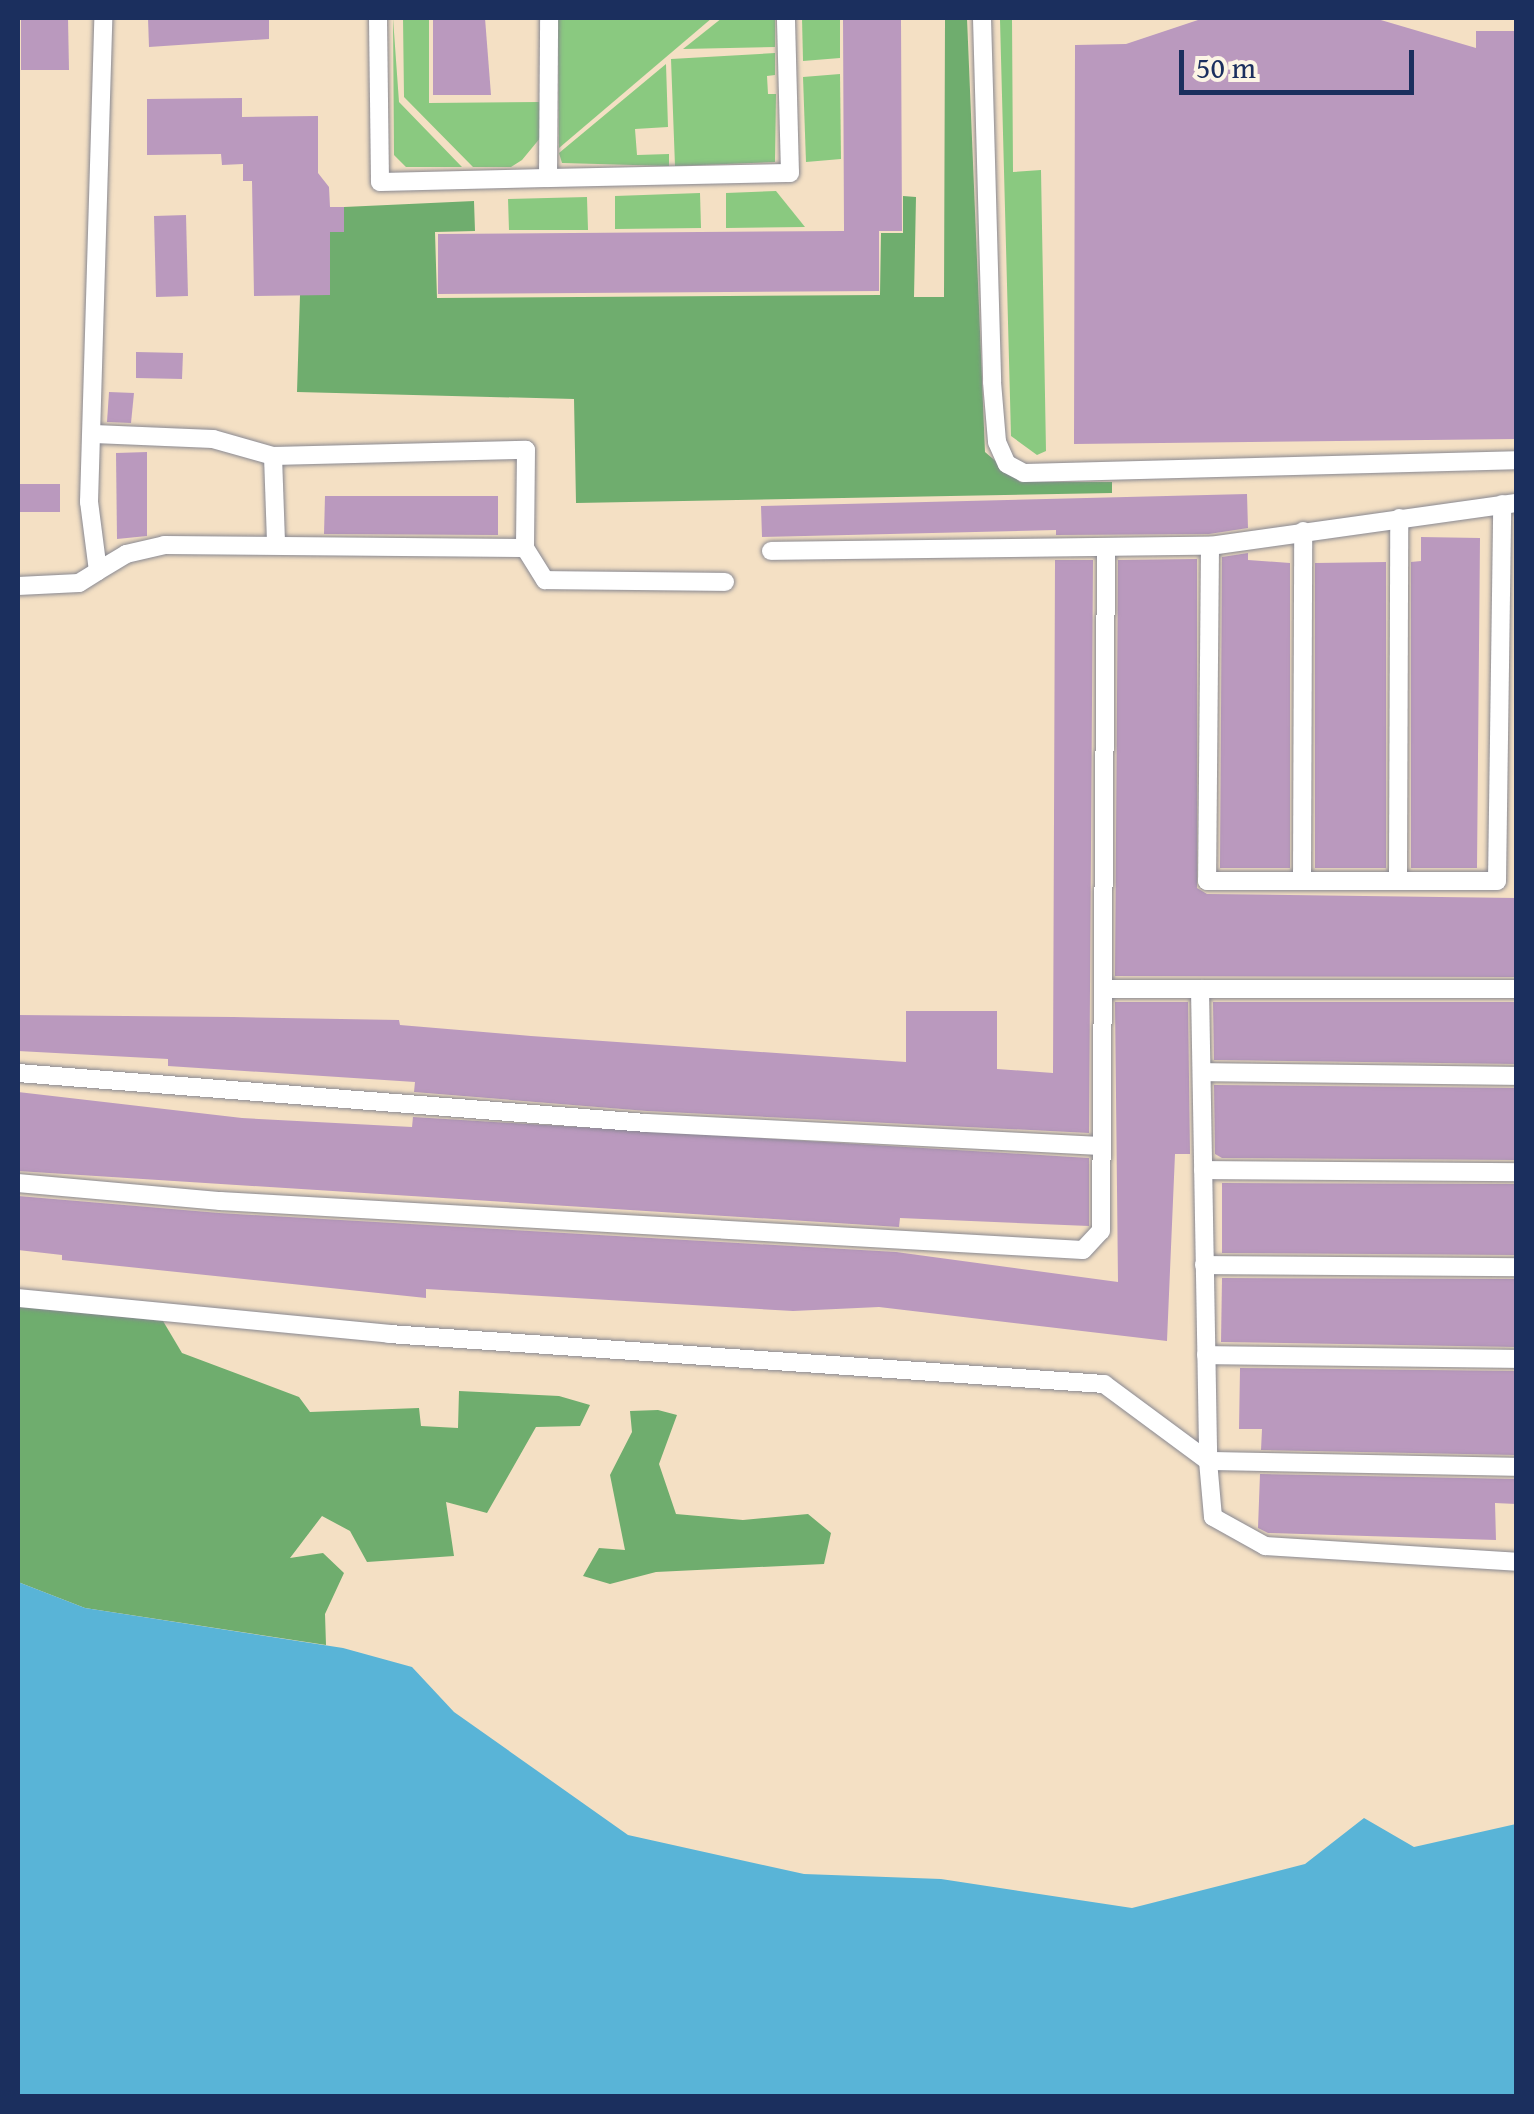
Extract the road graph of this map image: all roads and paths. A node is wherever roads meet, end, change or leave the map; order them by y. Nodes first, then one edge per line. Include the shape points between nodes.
1 (103, 18) edge
2 (378, 18) edge
3 (550, 18) edge
4 (786, 18) edge
5 (982, 18) edge
6 (548, 178) junction
7 (94, 434) junction
8 (274, 456) junction
9 (1516, 460) edge
10 (1509, 504) edge
11 (1399, 518) junction
12 (1303, 531) junction
13 (276, 544) junction
14 (1210, 546) junction
15 (1106, 547) junction
16 (525, 548) junction
17 (771, 551) dead end
18 (98, 571) junction
19 (725, 582) dead end
20 (18, 586) edge
21 (1302, 881) junction
22 (1398, 881) junction
23 (1103, 989) junction
24 (1516, 989) edge
25 (1200, 990) junction
26 (18, 1072) edge
27 (1202, 1072) junction
28 (1516, 1076) edge
29 (1102, 1146) junction
30 (1203, 1170) junction
31 (1516, 1172) edge
32 (18, 1183) edge
33 (1204, 1265) junction
34 (1516, 1267) edge
35 (18, 1298) edge
36 (1206, 1354) junction
37 (1516, 1359) edge
38 (1208, 1461) junction
39 (1516, 1467) edge
40 (1516, 1562) edge

1 - 7 lane
2 - 6 lane via 380,182
3 - 6 lane
4 - 6 lane via 790,173
5 - 9 lane via 992,382 997,442 1007,464 1024,472
7 - 8 lane via 213,439
7 - 18 lane via 89,502
8 - 13 lane
8 - 16 lane via 526,450
10 - 11 lane
10 - 22 lane via 1497,880
11 - 12 lane
11 - 22 lane
12 - 14 lane
12 - 21 lane
13 - 16 lane
13 - 18 lane via 164,545 126,554
14 - 15 lane
14 - 21 lane via 1206,881
15 - 17 lane
15 - 23 lane
16 - 19 lane via 545,580
18 - 20 lane via 80,583
21 - 22 lane
23 - 25 lane
23 - 29 lane
24 - 25 lane
25 - 27 lane
26 - 29 lane via 646,1123
27 - 28 lane
27 - 30 lane
29 - 32 lane via 1100,1230 1083,1250 220,1201
30 - 31 lane
30 - 33 lane
33 - 34 lane
33 - 36 lane
35 - 38 lane via 389,1334 1104,1384
36 - 37 lane
36 - 38 lane
38 - 39 lane
38 - 40 lane via 1214,1517 1265,1546

